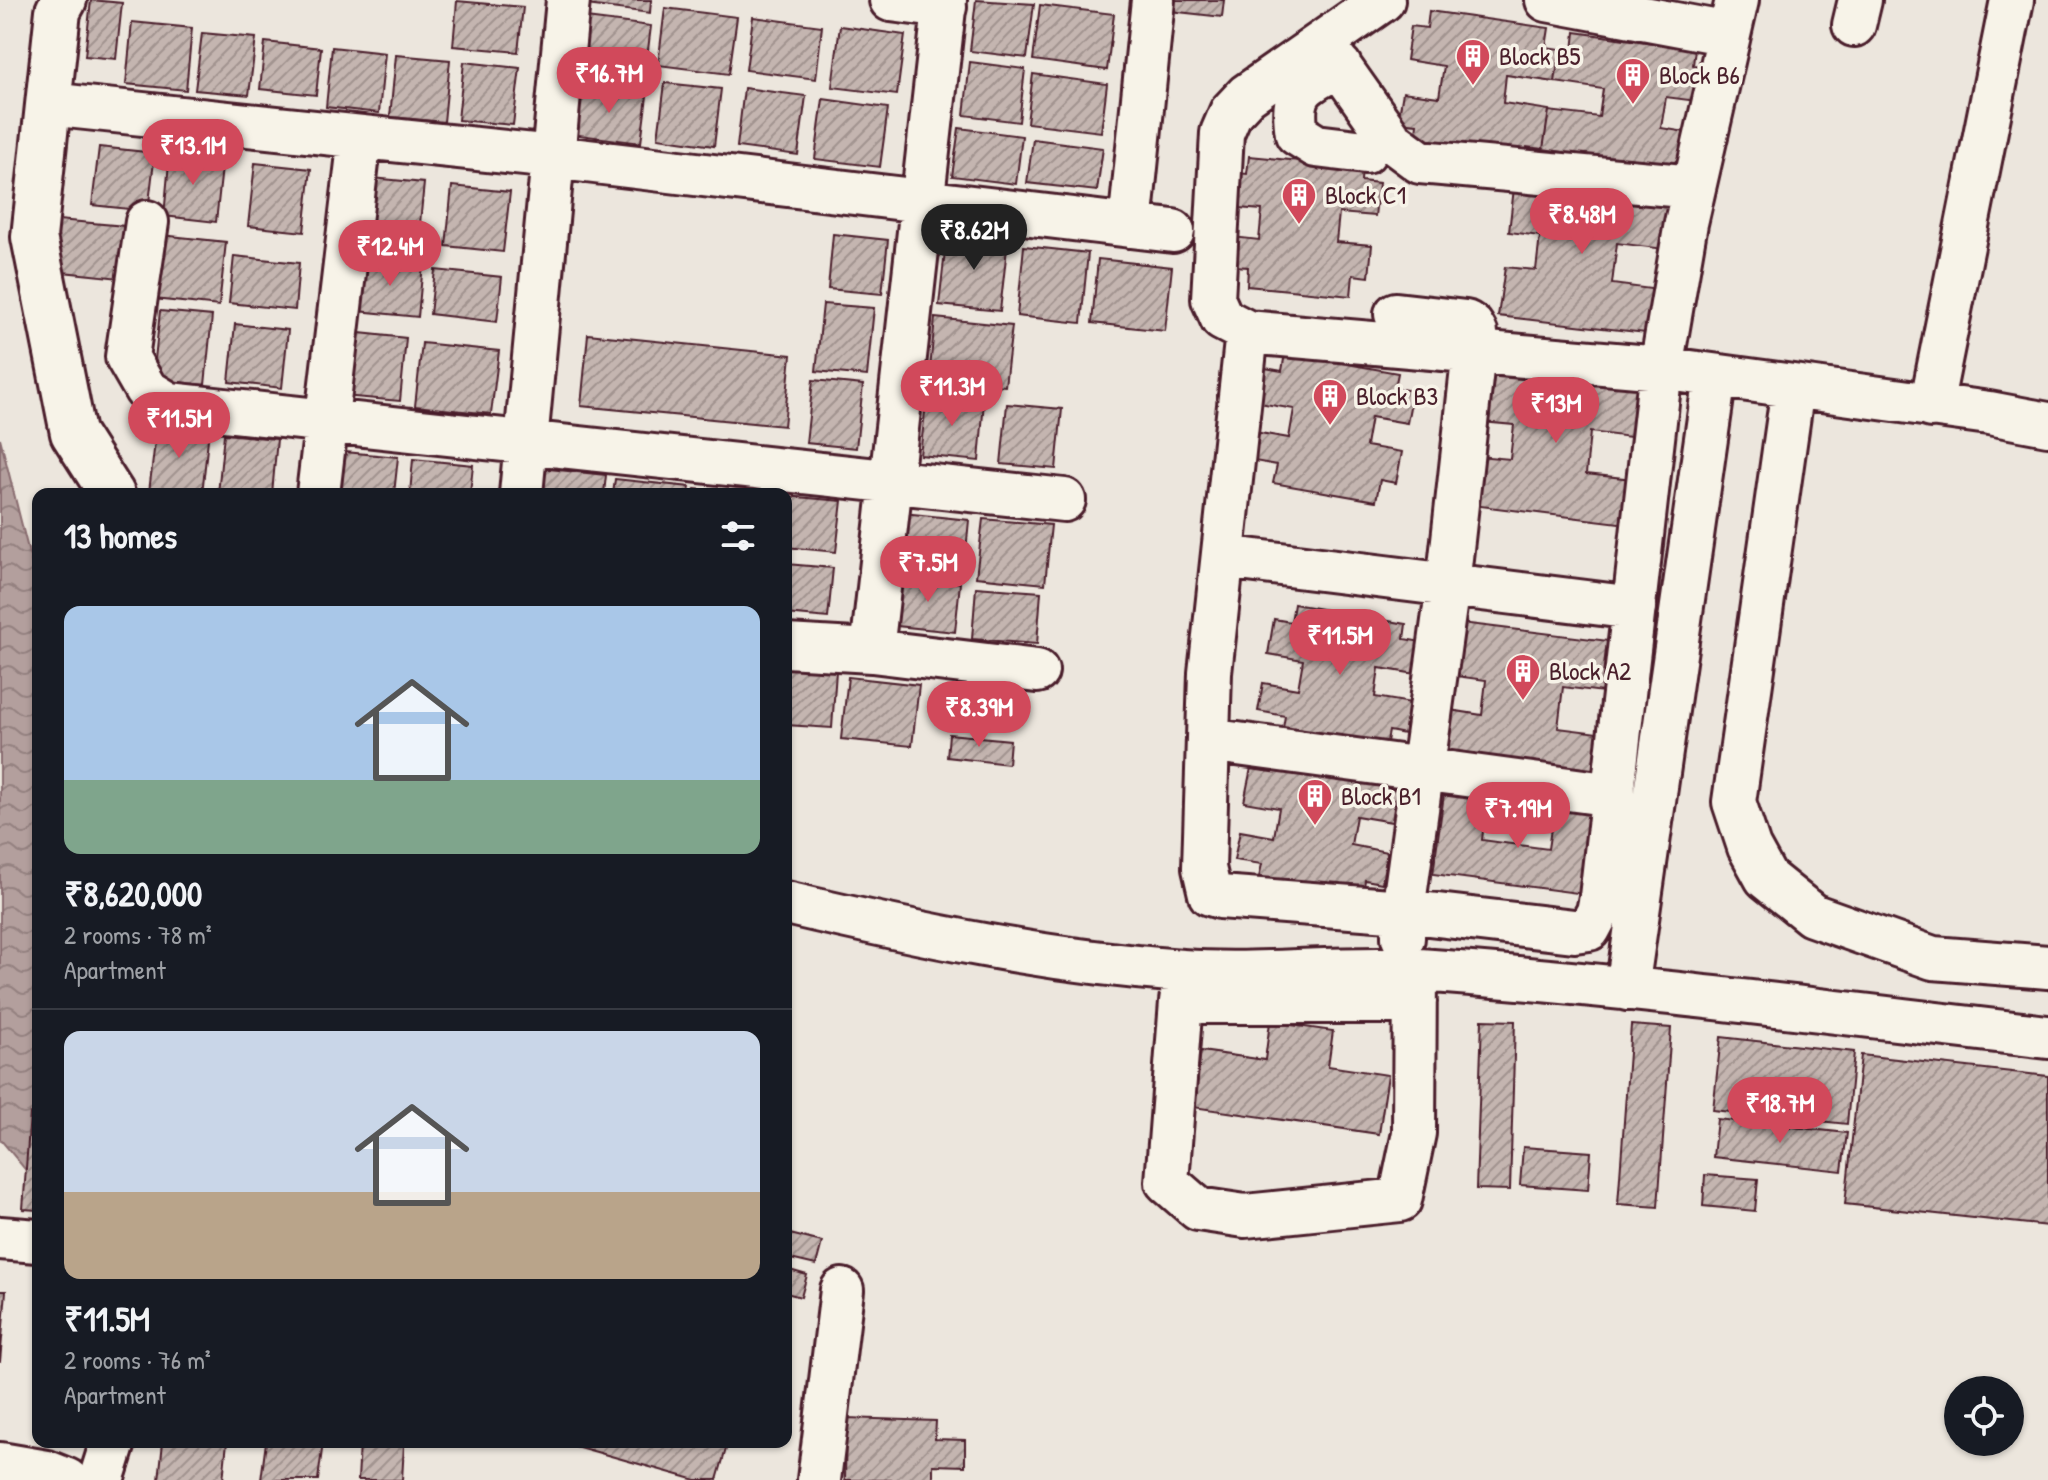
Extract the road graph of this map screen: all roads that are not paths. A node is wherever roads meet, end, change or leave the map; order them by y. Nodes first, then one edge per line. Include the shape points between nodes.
1 (64, 0) edge
2 (568, 0) edge
3 (891, 0) edge
4 (1153, 0) edge
5 (1383, 0) edge
6 (1547, 0) edge
7 (2012, 0) edge
8 (945, 3) edge
9 (1733, 17) edge
10 (1332, 54) junction
11 (48, 104) junction
12 (360, 137) junction
13 (1365, 152) dead end
14 (553, 157) junction
15 (1694, 187) junction
16 (922, 201) junction
17 (147, 222) dead end
18 (1130, 226) junction
19 (1173, 231) dead end
20 (1396, 314) dead end
21 (1247, 332) junction
22 (1474, 352) junction
23 (1661, 368) junction
24 (1715, 376) junction
25 (1793, 387) junction
26 (1931, 406) junction
27 (326, 421) junction
28 (2048, 424) edge
29 (527, 442) junction
30 (892, 482) junction
31 (108, 488) edge
32 (319, 488) edge
33 (522, 488) edge
34 (1064, 500) dead end
35 (1224, 557) junction
36 (1448, 585) junction
37 (1634, 608) junction
38 (792, 646) edge
39 (872, 651) junction
40 (1037, 671) dead end
41 (1208, 740) junction
42 (1423, 770) junction
43 (1532, 797) dead end
44 (1612, 803) junction
45 (792, 904) edge
46 (1403, 911) junction
47 (2048, 967) edge
48 (1411, 980) junction
49 (1183, 987) junction
50 (1627, 989) junction
51 (2048, 1037) edge
52 (0, 1238) edge
53 (32, 1241) edge
54 (842, 1290) dead end
55 (111, 1448) edge
56 (0, 1464) edge
57 (67, 1480) edge
58 (101, 1480) edge
59 (819, 1480) edge

1 - 11 street via 58,11
2 - 14 street
3 - 8 street
4 - 18 street
5 - 10 street
6 - 9 street
7 - 26 street
8 - 16 street
9 - 15 street
10 - 13 street via 1295,99 1297,134 1316,146
10 - 15 street via 1393,142 1420,162
10 - 21 street via 1247,95 1231,112 1222,133 1213,299 1222,319
11 - 12 street
11 - 31 street via 34,237 73,433
12 - 14 street
12 - 27 street
14 - 16 street
14 - 29 street
15 - 23 street
16 - 18 street
16 - 30 street
17 - 27 street via 127,357 146,390 169,404
18 - 19 street
20 - 22 street via 1466,322 1476,333
21 - 22 street
21 - 35 street
22 - 23 street
22 - 36 street
23 - 24 street
23 - 37 street
24 - 25 street
24 - 50 street
25 - 26 street
25 - 47 street via 1734,802 1749,847 1766,878 1812,915 1933,958
26 - 28 street
27 - 29 street
27 - 32 street
29 - 30 street
29 - 33 street
30 - 34 street
30 - 39 street
35 - 36 street
35 - 41 street
36 - 37 street
36 - 42 street
37 - 44 street
38 - 39 street
39 - 40 street
41 - 42 street
41 - 46 street via 1204,868 1210,894
42 - 44 street
42 - 46 street
43 - 44 street
44 - 46 street via 1601,897 1589,929
45 - 49 street via 945,940 1083,961
46 - 48 street
48 - 49 street
48 - 49 street via 1414,1133 1400,1200 1245,1216 1198,1209 1167,1182
48 - 50 street
50 - 51 street
52 - 53 street
54 - 59 street
55 - 58 street
56 - 57 street

